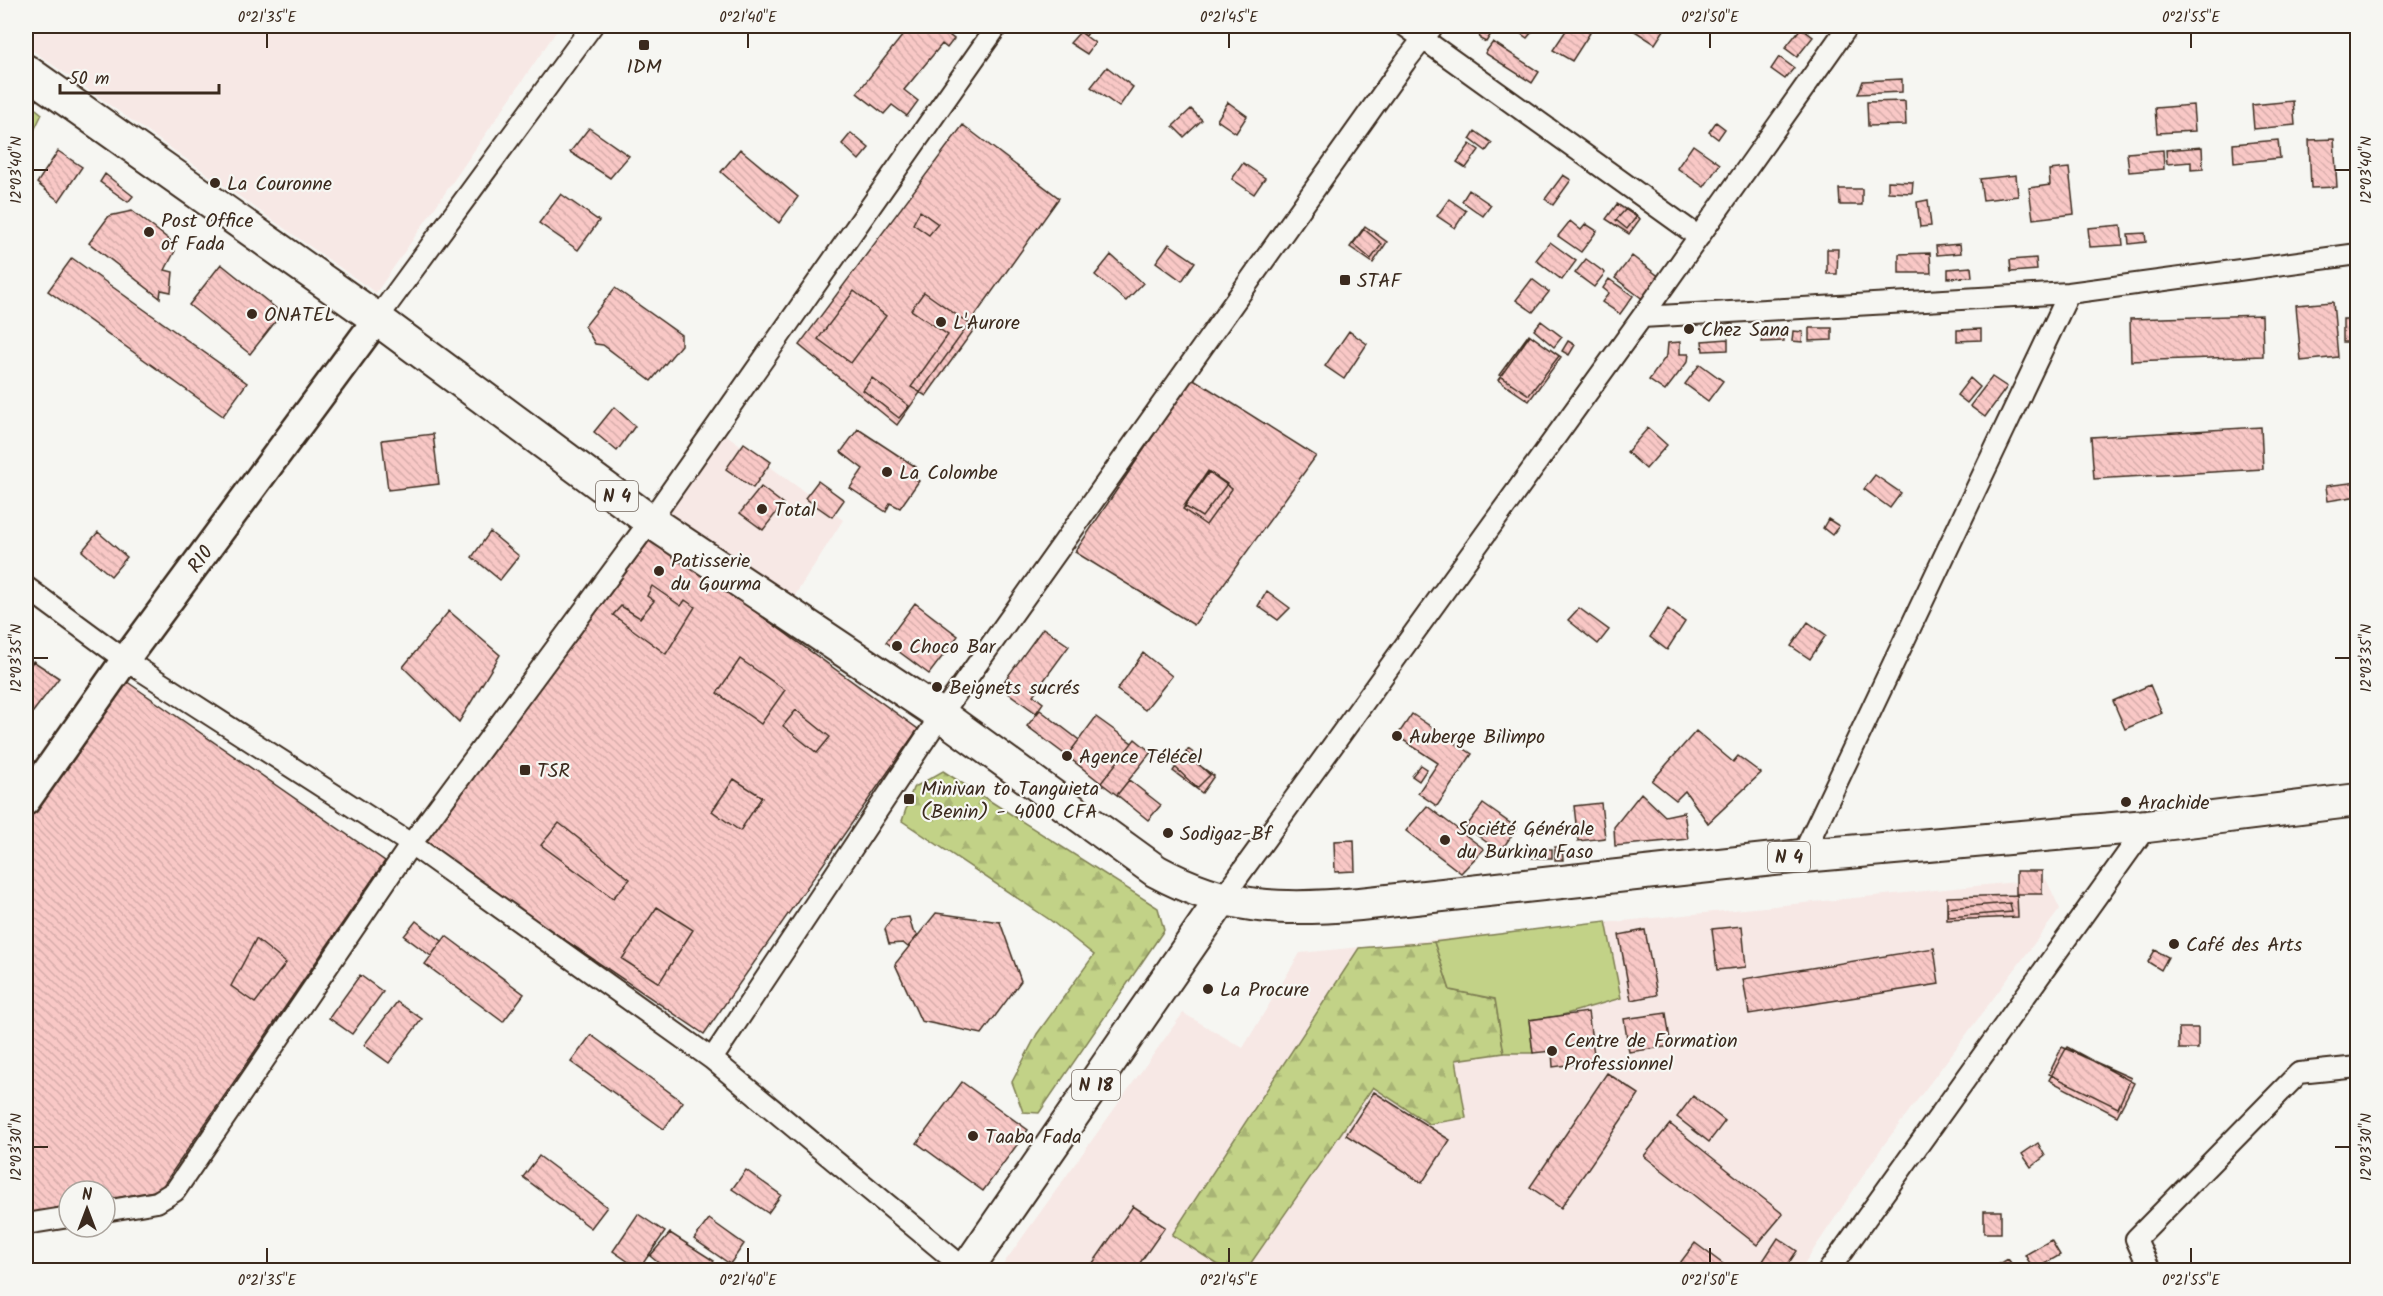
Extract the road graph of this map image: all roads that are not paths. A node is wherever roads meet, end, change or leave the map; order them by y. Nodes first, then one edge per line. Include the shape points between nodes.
1 (592, 26) edge
2 (997, 26) edge
3 (1405, 26) edge
4 (1848, 26) edge
5 (1428, 32) edge
6 (26, 71) edge
7 (1699, 237) junction
8 (2358, 254) edge
9 (2069, 293) junction
10 (1642, 317) junction
11 (376, 320) junction
12 (650, 521) junction
13 (26, 587) edge
14 (125, 660) junction
15 (941, 715) junction
16 (2358, 800) edge
17 (26, 801) edge
18 (2147, 826) junction
19 (411, 844) junction
20 (1802, 856) junction
21 (1222, 899) junction
22 (712, 1059) junction
23 (2358, 1067) edge
24 (117, 1209) edge
25 (57, 1219) edge
26 (26, 1224) edge
27 (965, 1270) edge
28 (1829, 1270) edge
29 (2150, 1270) edge

1 - 11 street
2 - 12 street
3 - 5 street
4 - 7 street
5 - 7 street
5 - 15 street
6 - 11 highway, N 4
7 - 10 street
8 - 9 street
9 - 10 street
9 - 20 street
10 - 21 street
11 - 12 highway, N 4
11 - 14 main road, R10
12 - 15 highway, N 4
12 - 19 street
13 - 14 street
14 - 17 main road, R10
14 - 19 street
15 - 21 highway, N 4 via 1156,871 1186,887
15 - 22 street
16 - 18 highway, N 4
18 - 20 highway, N 4
18 - 28 street
19 - 22 street
19 - 24 street via 175,1191 157,1202
20 - 21 highway, N 4 via 1306,909 1261,907
21 - 27 highway, N 18
22 - 27 street
23 - 29 street via 2299,1073 2136,1239
25 - 26 street

